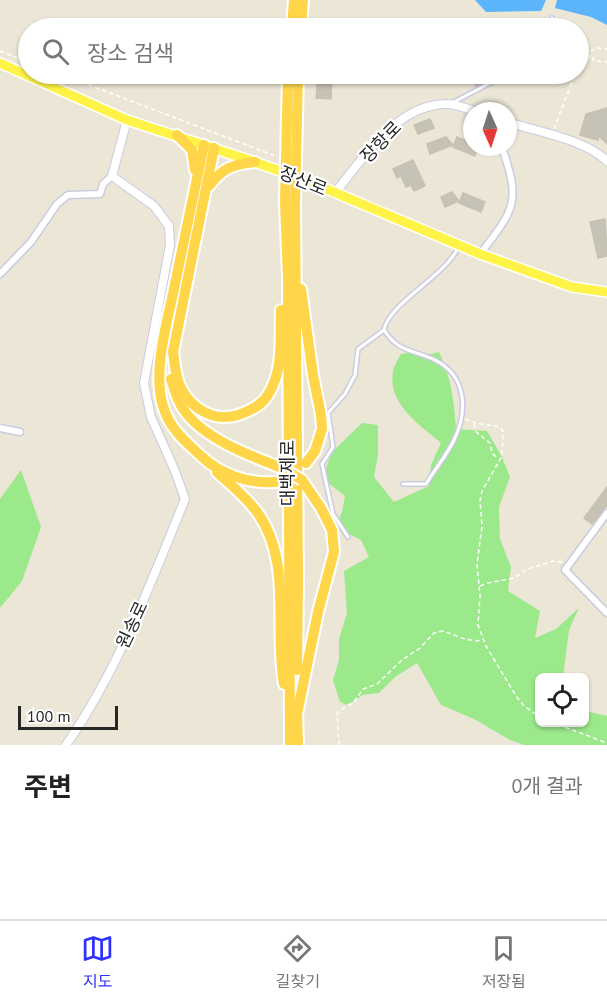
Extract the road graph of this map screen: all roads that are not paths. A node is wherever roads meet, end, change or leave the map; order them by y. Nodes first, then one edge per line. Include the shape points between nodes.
1 (294, 0) edge
2 (303, 0) edge
3 (293, 18) edge
4 (302, 18) edge
5 (0, 63) edge
6 (18, 71) edge
7 (47, 84) edge
8 (288, 84) edge
9 (297, 84) edge
10 (489, 84) edge
11 (450, 105) junction
12 (463, 108) edge
13 (127, 120) junction
14 (517, 125) edge
15 (177, 135) junction
16 (209, 147) junction
17 (505, 156) edge
18 (607, 161) edge
19 (255, 162) junction
20 (112, 176) junction
21 (200, 189) junction
22 (334, 194) junction
23 (290, 202) junction
24 (459, 246) junction
25 (480, 255) junction
26 (0, 274) edge
27 (292, 274) junction
28 (607, 292) edge
29 (384, 330) junction
30 (173, 352) junction
31 (0, 428) edge
32 (20, 432) dead end
33 (208, 463) junction
34 (306, 464) dead end
35 (276, 482) dead end
36 (403, 484) dead end
37 (607, 513) edge
38 (348, 537) dead end
39 (607, 613) edge
40 (294, 715) junction
41 (66, 745) edge
42 (290, 745) edge
43 (298, 745) edge

1 - 3 highway
2 - 4 highway
5 - 6 main road, 장산로
7 - 13 main road, 장산로
8 - 23 highway, bridge
9 - 23 highway, bridge
10 - 11 lane
11 - 12 street, 장항로
11 - 22 street, 장항로 via 436,105 398,122
13 - 15 main road, 장산로
13 - 20 street
14 - 18 street via 581,145
15 - 16 main road, 장산로
15 - 21 highway via 192,150
16 - 19 main road, 장산로
16 - 21 highway
17 - 25 street via 512,181 509,212
19 - 21 highway via 229,166
19 - 22 main road, 장산로
20 - 26 street via 103,184 100,194 68,195 57,204 32,242
20 - 41 street, 원송로 via 154,206 169,226 170,245 144,383 151,417 185,499 131,629 83,721
21 - 30 highway
21 - 33 highway via 164,344 159,386 169,423
22 - 24 main road, 장산로
23 - 27 highway, 대백제로
24 - 25 main road, 장산로
24 - 29 lane via 443,267 389,317
25 - 28 main road, 장산로 via 573,287
27 - 30 highway via 281,304 280,363 268,395 248,412 217,418 202,411 181,389
27 - 34 highway via 304,302 322,429
27 - 40 highway, 대백제로
29 - 36 lane via 395,344 437,361 455,375 462,390 463,416 454,441 426,484
29 - 38 lane via 358,349 355,375 328,413 333,447 322,464 333,514
30 - 40 highway, bridge via 170,371 176,396 188,415 204,430 302,480 332,530 334,552
31 - 32 street
33 - 35 highway via 245,481
33 - 40 highway via 257,512 272,541 279,569 281,665
37 - 39 street via 565,570
40 - 42 highway, 대백제로
40 - 43 highway, 대백제로

